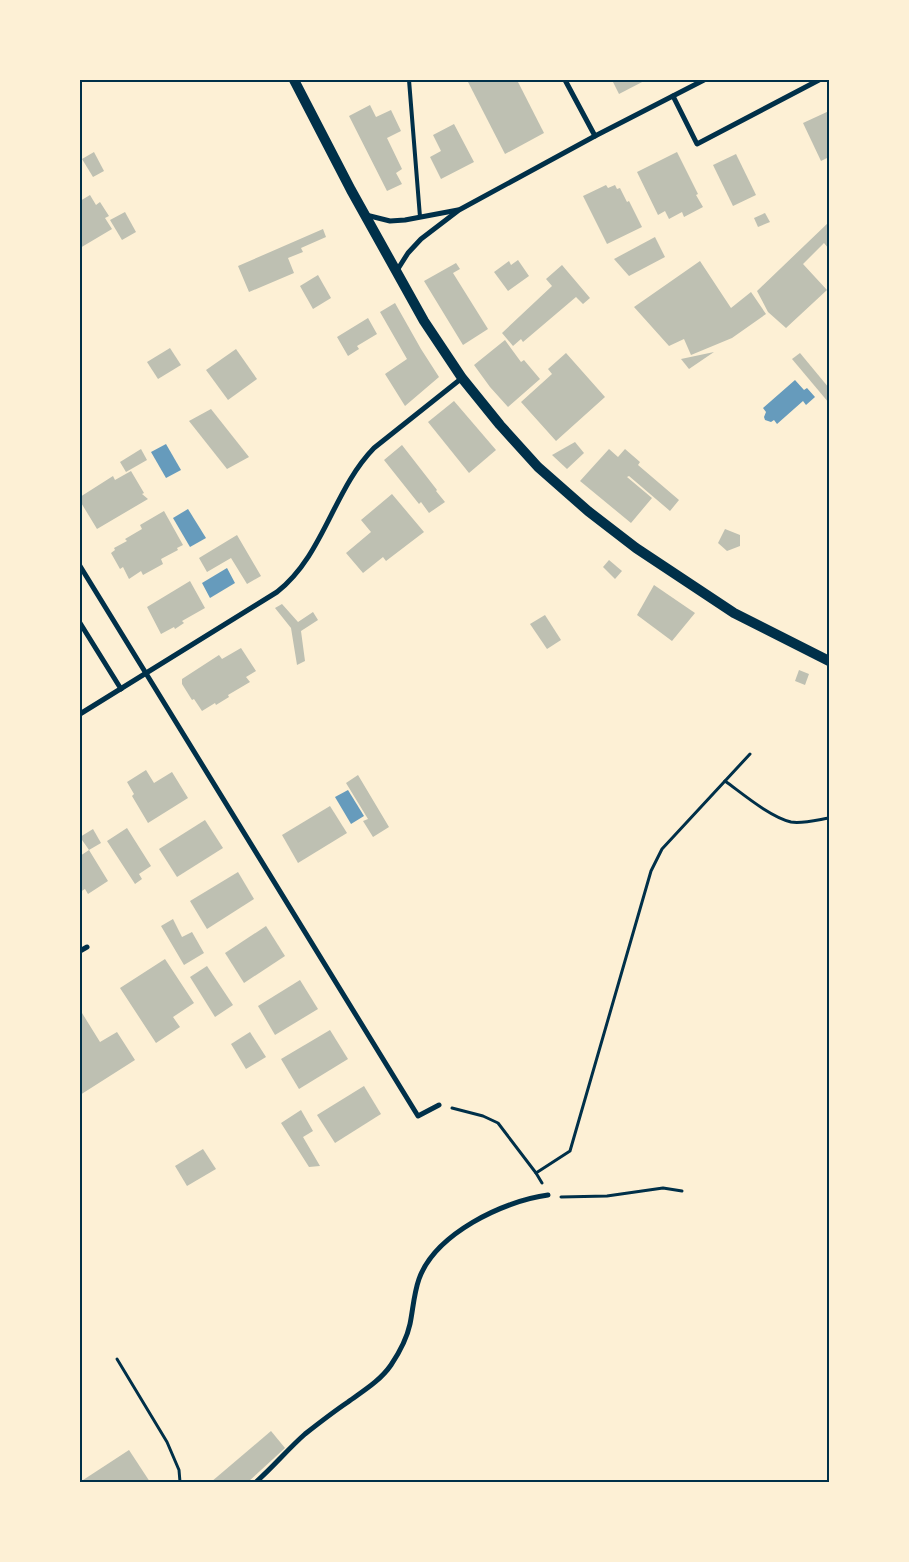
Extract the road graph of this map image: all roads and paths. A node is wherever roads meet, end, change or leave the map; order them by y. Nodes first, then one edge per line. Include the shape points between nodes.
1 (294, 80) edge
2 (410, 80) edge
3 (565, 80) edge
4 (704, 80) edge
5 (819, 80) edge
6 (673, 96) junction
7 (595, 136) junction
8 (459, 210) junction
9 (365, 215) junction
10 (420, 217) junction
11 (396, 272) junction
12 (462, 378) junction
13 (80, 566) edge
14 (80, 623) edge
15 (829, 661) edge
16 (145, 674) junction
17 (121, 689) junction
18 (80, 714) edge
19 (750, 754) dead end
20 (724, 781) junction
21 (829, 818) edge
22 (87, 947) dead end
23 (80, 951) edge
24 (439, 1105) joint
25 (536, 1172) junction
26 (682, 1191) dead end
27 (548, 1195) junction
28 (117, 1359) dead end
29 (180, 1482) edge
30 (256, 1482) edge

1 - 9 main road
2 - 10 lane
3 - 7 street
4 - 6 street
5 - 6 street via 697,144
6 - 7 street
7 - 8 street
8 - 10 street
8 - 11 street via 421,239
9 - 10 street via 390,221
9 - 11 main road
11 - 12 main road
12 - 15 main road via 538,467 588,512 734,613
12 - 16 street via 364,458 309,557 290,582
13 - 16 street
14 - 17 street
16 - 17 street
16 - 24 street via 418,1116
17 - 18 street
19 - 20 path
20 - 21 path via 776,816 792,822
20 - 25 path via 662,849 651,871 570,1152
22 - 23 street
24 - 25 path via 498,1123
25 - 27 path
26 - 27 path via 663,1188 582,1198
27 - 30 street via 531,1197 479,1219 451,1237 431,1256 419,1278 410,1326 391,1365 378,1380 305,1435
28 - 29 path via 167,1442 179,1470

